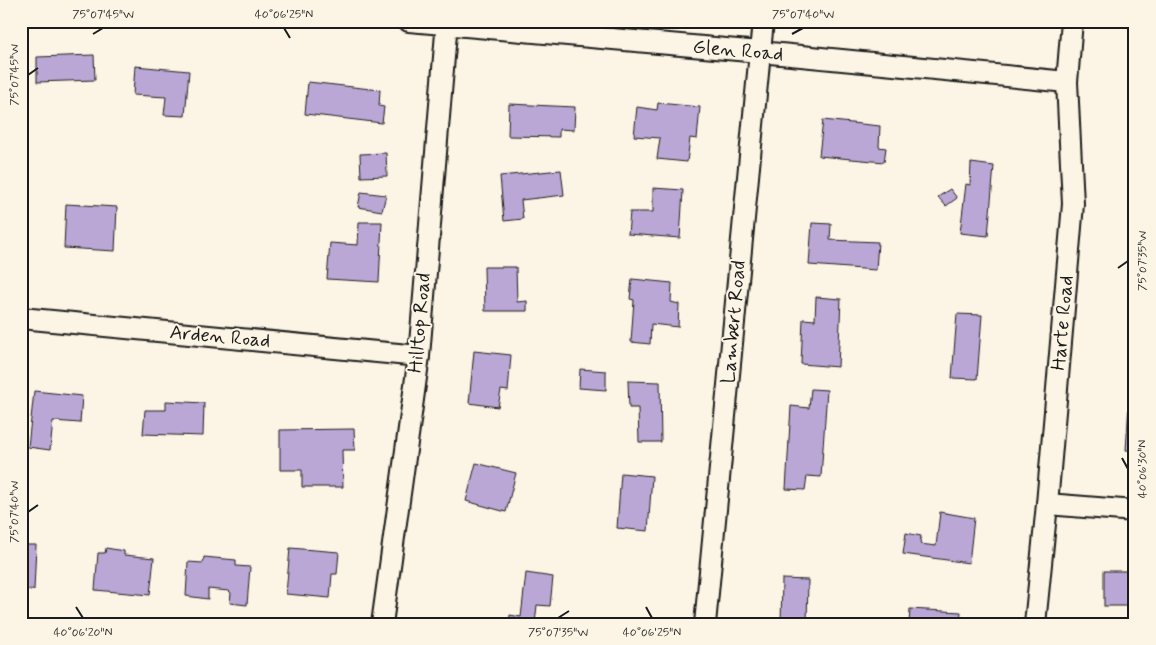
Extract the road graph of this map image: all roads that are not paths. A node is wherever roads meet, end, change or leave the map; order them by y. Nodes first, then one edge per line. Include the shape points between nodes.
1 (409, 21) edge
2 (763, 21) edge
3 (1072, 21) edge
4 (446, 23) edge
5 (760, 52) junction
6 (1067, 82) junction
7 (21, 318) edge
8 (419, 356) junction
9 (1047, 504) junction
10 (1135, 511) edge
11 (382, 624) edge
12 (705, 624) edge
13 (1035, 624) edge

1 - 4 street, Glen Road
2 - 5 street, Lambert Road
3 - 6 street, Harte Road
4 - 5 street, Glen Road
4 - 8 street, Hilltop Road
5 - 6 street, Glen Road
5 - 12 street, Lambert Road
6 - 9 street, Harte Road via 1074,204
7 - 8 street, Arden Road
8 - 11 street, Hilltop Road
9 - 10 street
9 - 13 street, Harte Road

